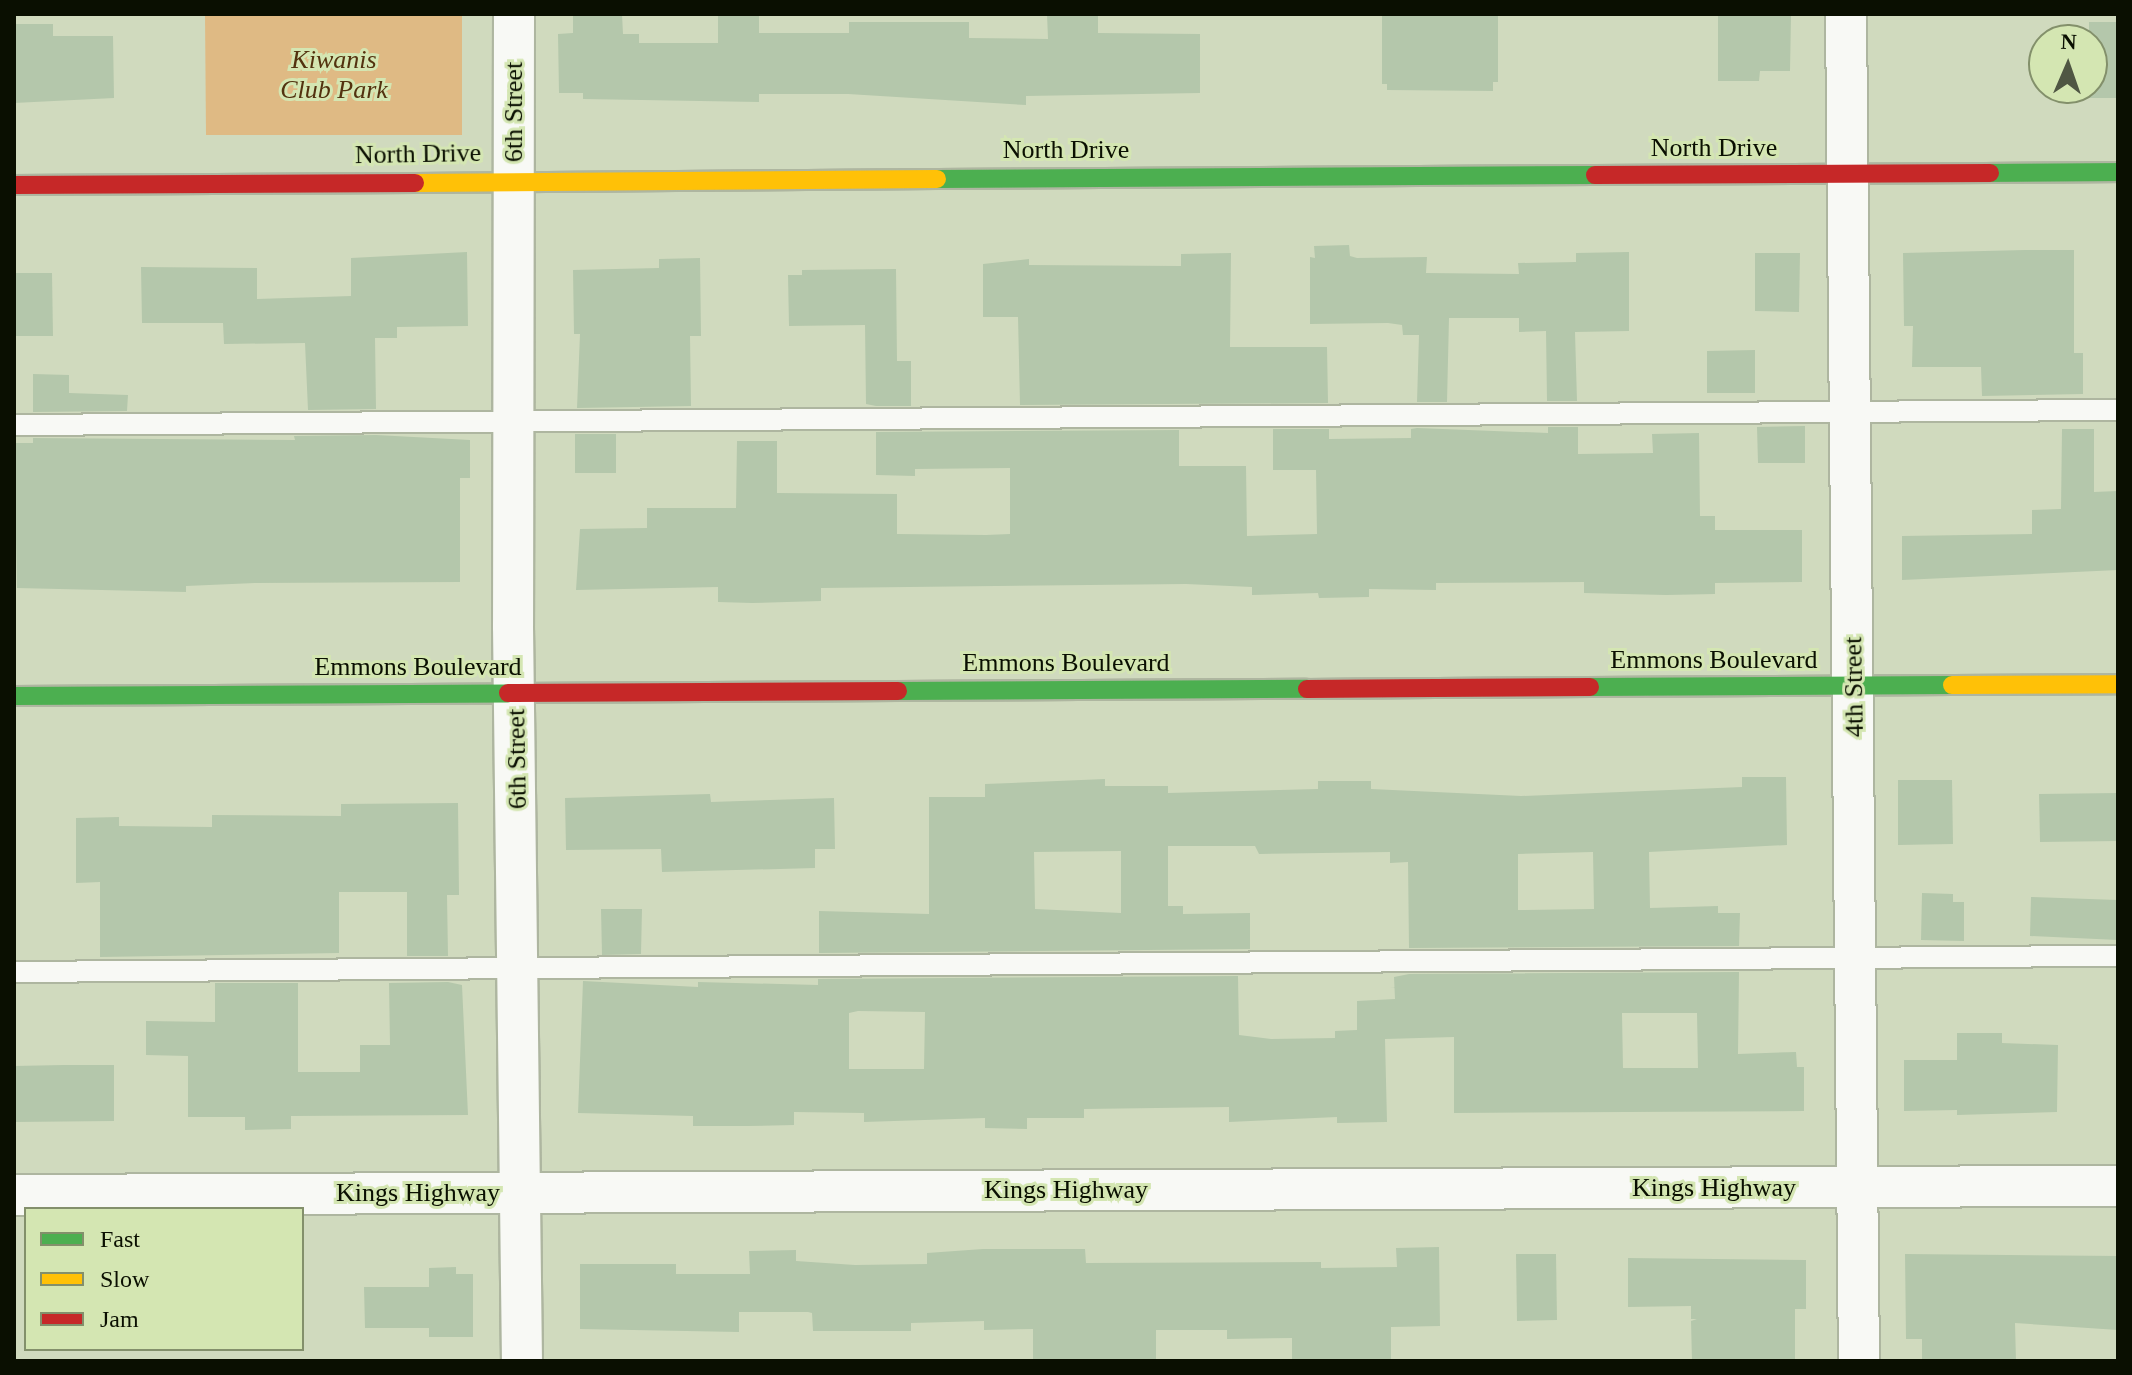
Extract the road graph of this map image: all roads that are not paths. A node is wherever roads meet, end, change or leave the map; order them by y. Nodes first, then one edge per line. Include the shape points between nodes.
1 (514, 14) edge
2 (1846, 14) edge
3 (2118, 172) edge
4 (1846, 174) junction
5 (513, 178) junction
6 (14, 185) edge
7 (2118, 410) edge
8 (1851, 412) junction
9 (514, 423) junction
10 (14, 425) edge
11 (2118, 684) edge
12 (1855, 685) junction
13 (515, 692) junction
14 (14, 696) edge
15 (2118, 956) edge
16 (1856, 958) junction
17 (519, 968) junction
18 (14, 972) edge
19 (2118, 1186) edge
20 (1858, 1188) junction
21 (521, 1192) junction
22 (14, 1195) edge
23 (522, 1361) edge
24 (1859, 1361) edge

1 - 5 street, 6th Street
2 - 4 street, 4th Street
3 - 4 street, North Drive
4 - 5 street, North Drive
4 - 8 street, 4th Street
5 - 6 street, North Drive
5 - 9 street, 6th Street
7 - 8 lane
8 - 9 lane
8 - 12 street, 4th Street
9 - 10 lane
9 - 13 street, 6th Street
11 - 12 street, Emmons Boulevard
12 - 13 street, Emmons Boulevard
12 - 16 street, 4th Street
13 - 14 street, Emmons Boulevard
13 - 17 street, 6th Street
15 - 16 lane
16 - 17 lane
16 - 20 street, 4th Street
17 - 18 lane
17 - 21 street, 6th Street
19 - 20 street, Kings Highway
20 - 21 street, Kings Highway
20 - 24 street, 4th Street
21 - 22 street, Kings Highway
21 - 23 street, 6th Street

